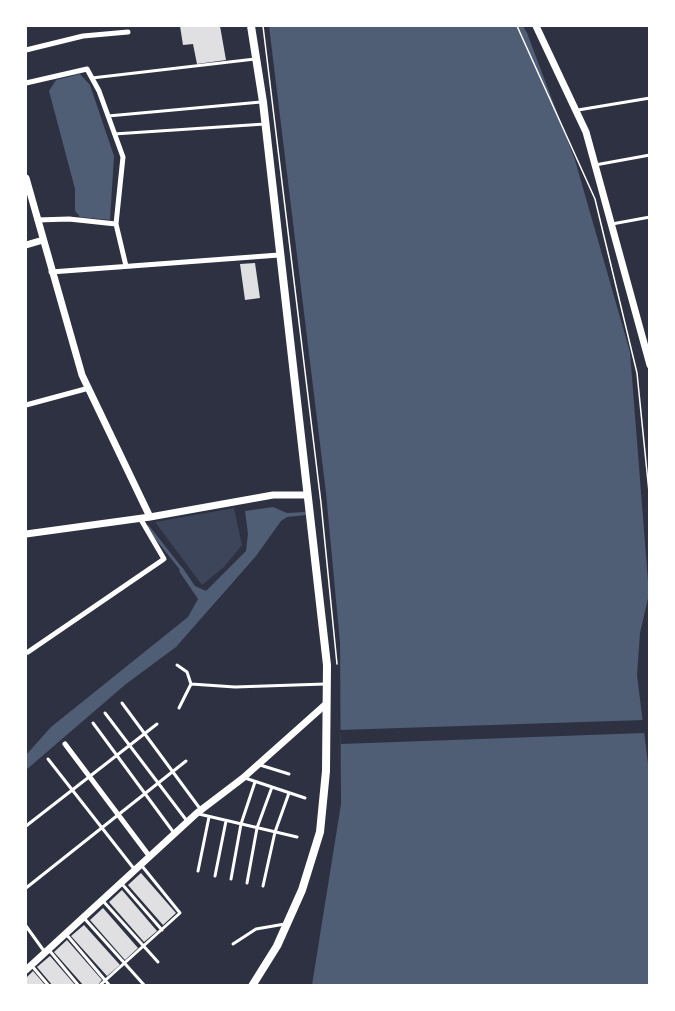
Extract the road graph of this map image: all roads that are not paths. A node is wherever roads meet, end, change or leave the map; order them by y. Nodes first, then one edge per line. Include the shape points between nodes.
1 (251, 26) edge
2 (536, 26) edge
3 (128, 32) dead end
4 (26, 50) edge
5 (256, 59) junction
6 (92, 78) junction
7 (26, 83) edge
8 (650, 98) edge
9 (263, 102) junction
10 (576, 110) junction
11 (108, 116) junction
12 (265, 124) junction
13 (114, 134) junction
14 (650, 155) edge
15 (595, 165) junction
16 (26, 178) edge
17 (650, 217) edge
18 (37, 220) junction
19 (116, 224) junction
20 (610, 224) junction
21 (43, 240) junction
22 (26, 245) edge
23 (279, 255) junction
24 (126, 267) junction
25 (51, 272) junction
26 (647, 347) edge
27 (650, 365) edge
28 (89, 388) junction
29 (26, 405) edge
30 (306, 495) junction
31 (150, 517) junction
32 (140, 518) junction
33 (26, 534) edge
34 (28, 652) dead end
35 (177, 665) dead end
36 (191, 684) junction
37 (327, 684) junction
38 (122, 703) dead end
39 (326, 704) junction
40 (179, 708) dead end
41 (105, 713) dead end
42 (93, 723) dead end
43 (157, 724) dead end
44 (145, 734) junction
45 (65, 744) dead end
46 (129, 746) junction
47 (117, 755) junction
48 (48, 759) dead end
49 (186, 761) dead end
50 (258, 764) junction
51 (172, 772) junction
52 (289, 774) dead end
53 (90, 777) junction
54 (243, 778) junction
55 (255, 782) junction
56 (158, 784) junction
57 (272, 787) junction
58 (72, 790) junction
59 (289, 793) junction
60 (145, 794) junction
61 (305, 798) dead end
62 (199, 812) junction
63 (118, 815) junction
64 (209, 817) junction
65 (226, 821) junction
66 (188, 822) junction
67 (242, 824) junction
68 (26, 826) edge
69 (102, 828) junction
70 (257, 828) junction
71 (274, 832) junction
72 (175, 834) junction
73 (297, 837) dead end
74 (151, 858) junction
75 (139, 868) junction
76 (198, 871) dead end
77 (215, 876) dead end
78 (231, 879) dead end
79 (247, 883) dead end
80 (122, 884) junction
81 (263, 886) dead end
82 (26, 888) edge
83 (103, 901) junction
84 (84, 918) junction
85 (286, 924) junction
86 (26, 926) edge
87 (162, 930) junction
88 (66, 934) junction
89 (232, 944) dead end
90 (143, 946) junction
91 (47, 951) junction
92 (158, 962) dead end
93 (125, 963) junction
94 (28, 967) edge
95 (106, 980) junction
96 (49, 986) edge
97 (79, 986) edge
98 (99, 986) edge
99 (110, 986) edge
100 (145, 986) edge
101 (252, 986) edge

1 - 5 main road
2 - 10 street
3 - 4 street via 83,36
5 - 6 lane
5 - 9 main road
6 - 7 street via 87,69
6 - 11 street
8 - 10 lane
9 - 11 lane
9 - 12 main road
10 - 15 street
11 - 13 street
12 - 13 lane
12 - 23 main road
13 - 19 street via 123,157
14 - 15 lane
15 - 20 street
16 - 18 street
17 - 20 lane
18 - 19 street
18 - 21 street
19 - 24 street
20 - 26 street
21 - 22 street
21 - 25 street
23 - 24 street
23 - 30 main road
24 - 25 street
25 - 28 street
26 - 27 street
28 - 29 street
28 - 31 street
30 - 31 street via 273,495
30 - 37 main road
31 - 32 street
32 - 33 street
32 - 34 street via 164,559
35 - 36 lane via 188,672
36 - 37 lane
36 - 40 lane
37 - 39 main road
38 - 44 lane
39 - 50 street
39 - 85 main road via 326,771 320,832 302,890
41 - 46 lane
42 - 47 lane
43 - 44 lane
44 - 46 lane
44 - 51 lane
45 - 53 street
46 - 47 lane
46 - 56 lane
47 - 53 lane
47 - 60 lane
48 - 58 lane
49 - 51 lane
50 - 52 lane
50 - 54 street
51 - 56 lane
51 - 62 lane
53 - 58 lane
53 - 63 street
54 - 55 lane
54 - 62 street
55 - 57 lane
55 - 67 lane
56 - 60 lane
56 - 66 lane
57 - 59 lane
57 - 70 lane
58 - 68 lane
58 - 69 lane
59 - 61 lane
59 - 71 lane
60 - 63 lane
60 - 72 lane
62 - 64 lane
62 - 66 street
63 - 69 lane
63 - 74 street
64 - 65 lane
64 - 76 lane
65 - 67 lane
65 - 77 lane
66 - 72 street
67 - 70 lane
67 - 78 lane
69 - 75 lane
69 - 82 lane
70 - 71 lane
70 - 79 lane
71 - 73 lane
71 - 81 lane
72 - 74 street
74 - 75 street
75 - 80 street
75 - 87 lane via 180,913
80 - 83 street
80 - 87 lane
83 - 84 street
83 - 90 lane
84 - 88 street
84 - 93 lane
85 - 89 lane via 256,929
85 - 101 main road
86 - 91 lane
87 - 90 lane
88 - 91 street
88 - 95 lane
90 - 92 lane
90 - 93 lane
91 - 94 street
91 - 97 lane
93 - 95 lane
93 - 100 lane
94 - 96 lane
95 - 98 lane
95 - 99 lane

